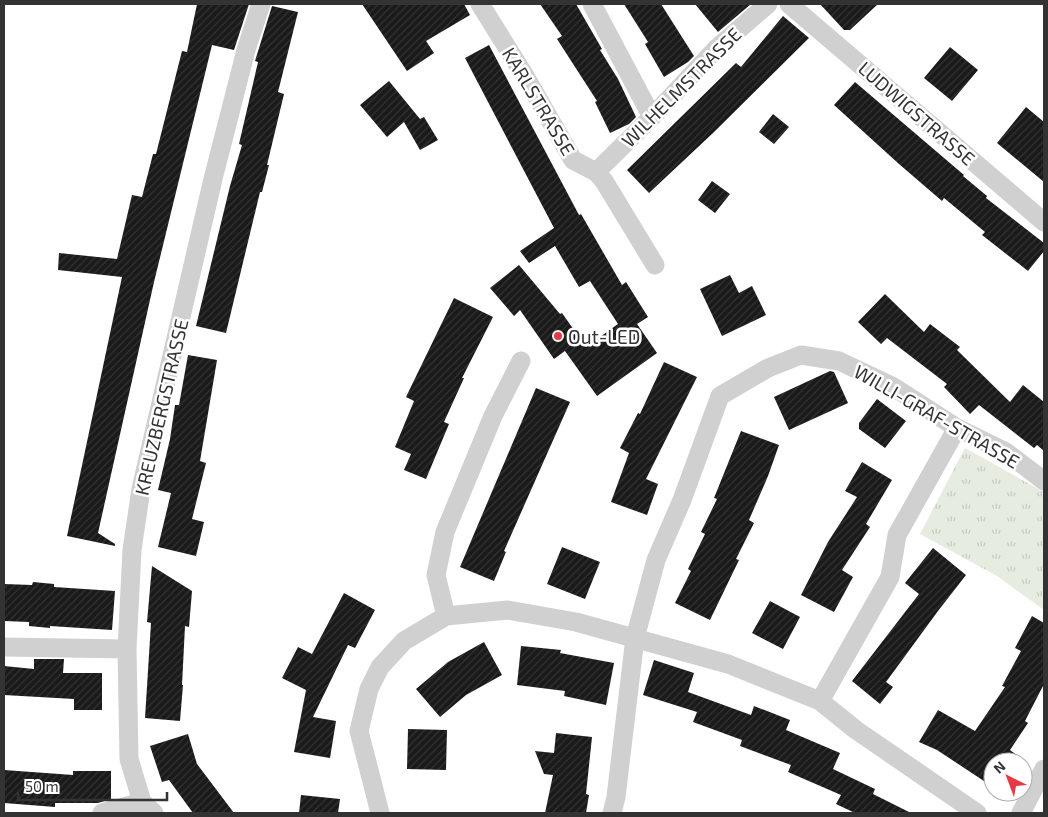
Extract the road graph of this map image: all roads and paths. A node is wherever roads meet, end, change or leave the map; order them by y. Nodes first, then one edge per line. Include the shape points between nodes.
1 (261, 4) edge
2 (480, 4) edge
3 (592, 4) edge
4 (768, 4) edge
5 (789, 4) edge
6 (652, 117) junction
7 (596, 172) junction
8 (1044, 222) edge
9 (655, 265) dead end
10 (521, 361) dead end
11 (957, 428) junction
12 (1044, 481) edge
13 (446, 616) junction
14 (635, 638) junction
15 (4, 647) edge
16 (127, 649) junction
17 (820, 702) junction
18 (1044, 769) edge
19 (148, 808) edge
20 (102, 813) edge
21 (380, 813) edge
22 (612, 813) edge
23 (977, 813) edge
24 (1021, 813) edge

1 - 16 street, KREUZBERGSTRASSE via 213,180 141,489 132,550
2 - 7 street, KARLSTRASSE via 572,160
3 - 6 street
4 - 6 street, WILHELMSTRASSE via 716,49
5 - 8 street, LUDWIGSTRASSE
6 - 7 street, WILHELMSTRASSE
7 - 9 street, KARLSTRASSE
10 - 13 street via 493,416 445,532 436,575
11 - 12 street, WILLI-GRAF-STRASSE via 1006,452
11 - 14 street, WILLI-GRAF-STRASSE via 892,386 839,361 801,355 768,368 720,396 656,560
11 - 17 street via 897,535 890,577
13 - 14 street via 508,610 576,622
13 - 21 street via 404,641 380,667 369,689 359,732
14 - 17 street via 728,664
14 - 22 street, WILLI-GRAF-STRASSE
15 - 16 street
16 - 19 street, KREUZBERGSTRASSE via 129,759
17 - 23 street
18 - 24 street
19 - 20 street

